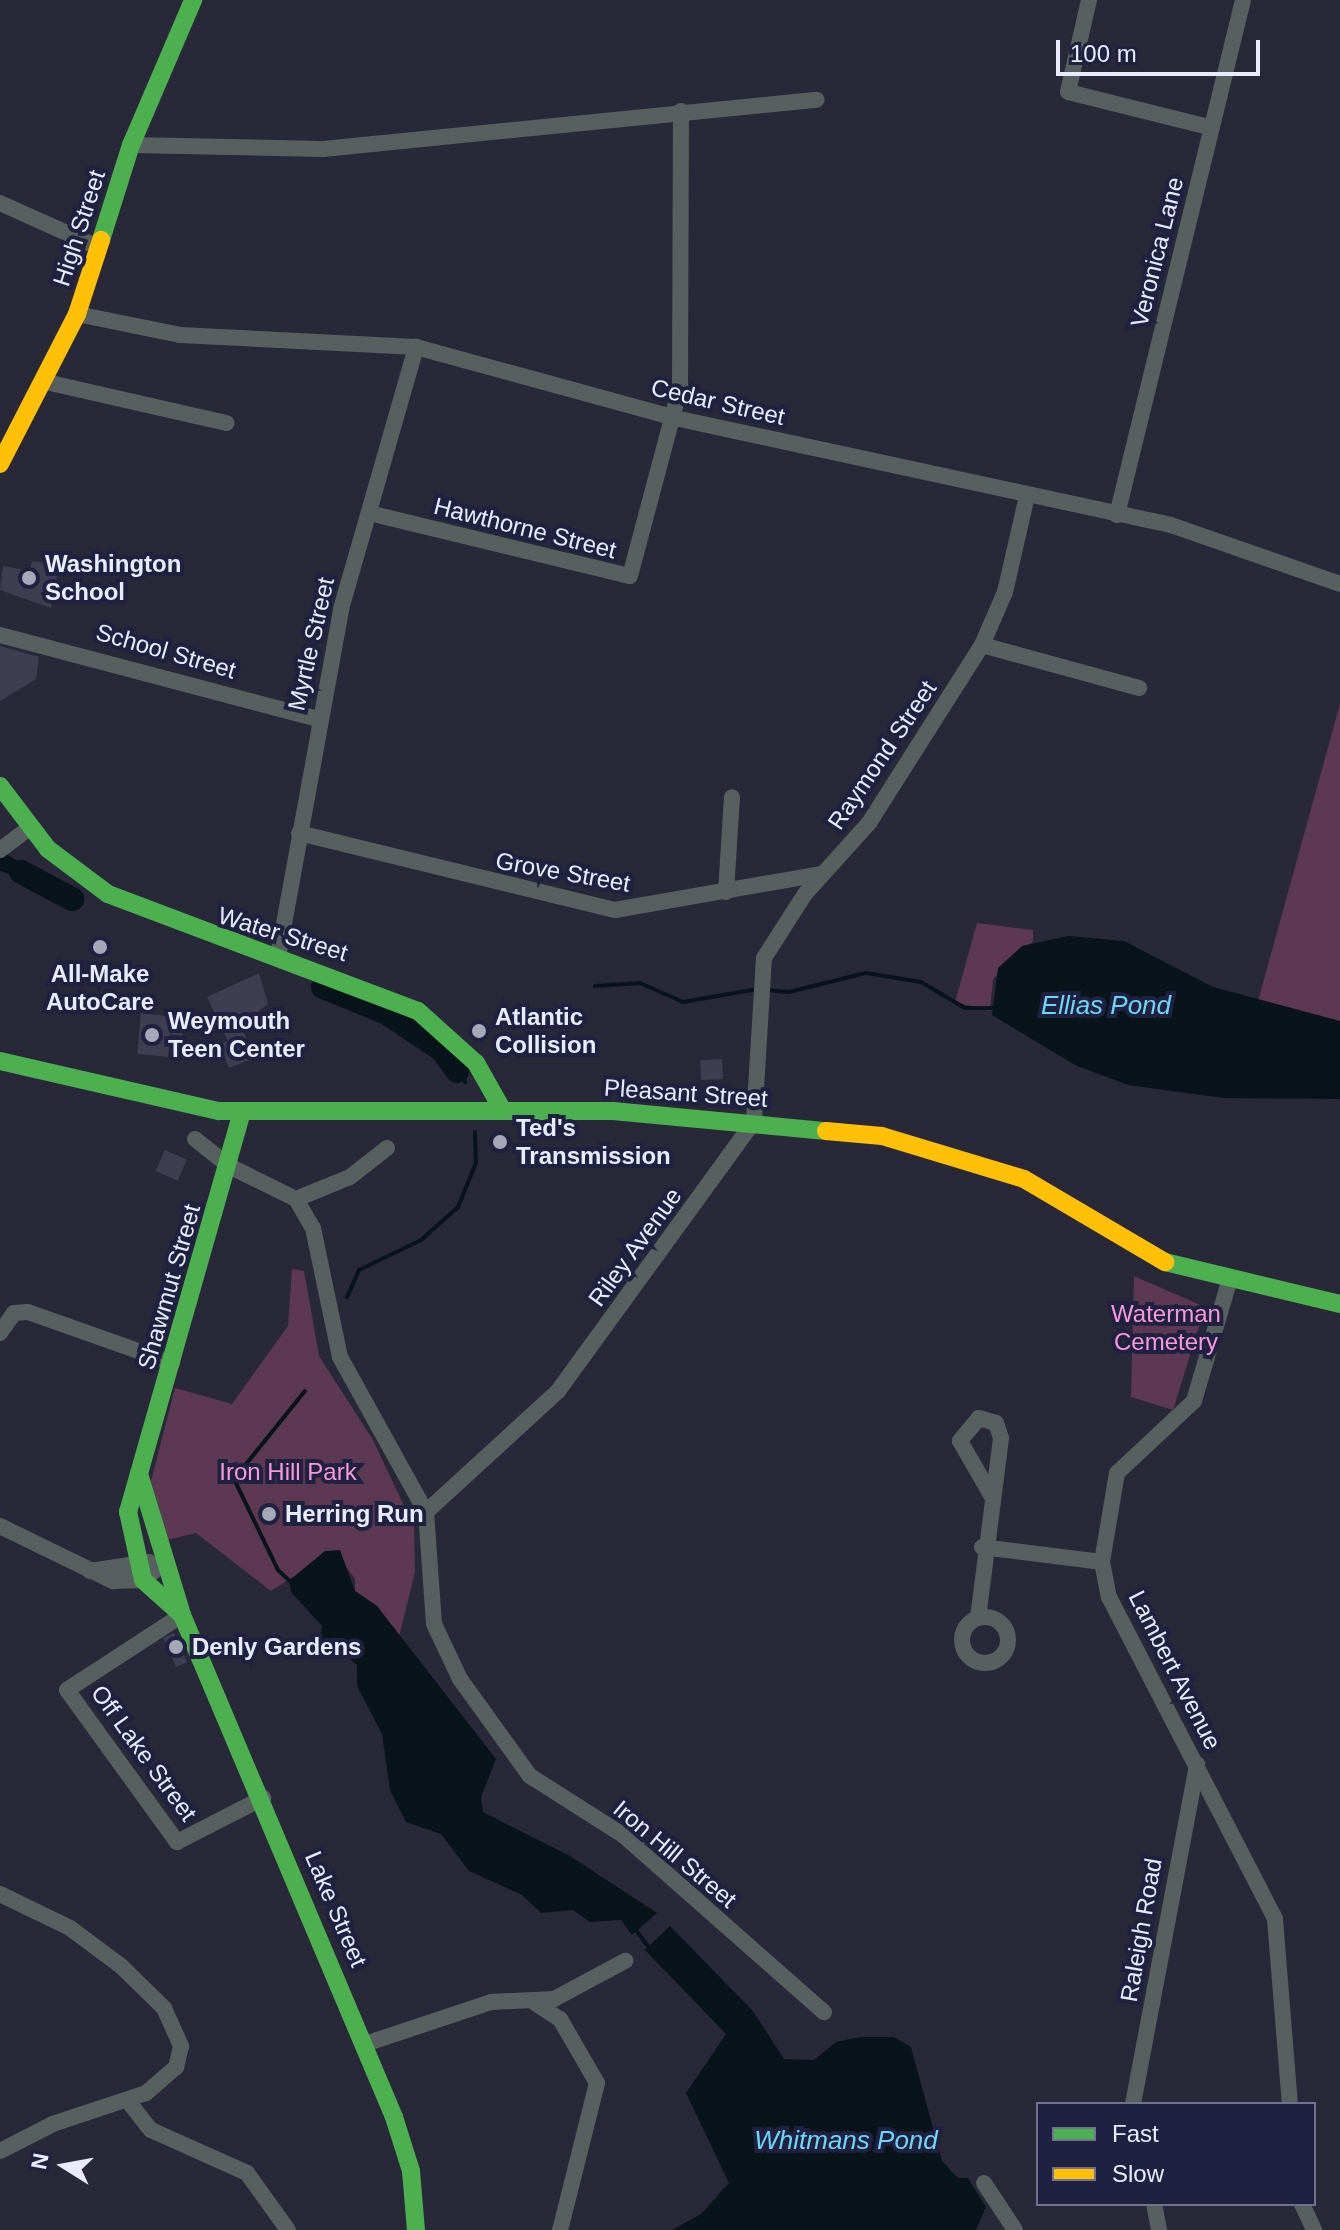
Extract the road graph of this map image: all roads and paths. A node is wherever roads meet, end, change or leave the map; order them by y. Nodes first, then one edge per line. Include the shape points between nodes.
1 (193, 0) edge
2 (1089, 0) edge
3 (1243, 0) edge
4 (817, 100) dead end
5 (681, 111) junction
6 (1212, 128) junction
7 (131, 145) junction
8 (0, 203) edge
9 (98, 247) junction
10 (77, 314) junction
11 (416, 347) junction
12 (46, 382) junction
13 (675, 418) junction
14 (226, 423) dead end
15 (0, 464) edge
16 (1027, 496) junction
17 (369, 513) junction
18 (1117, 515) junction
19 (1340, 584) edge
20 (0, 635) edge
21 (982, 645) junction
22 (1139, 688) dead end
23 (318, 719) junction
24 (0, 786) edge
25 (732, 797) dead end
26 (30, 827) junction
27 (299, 833) junction
28 (7, 845) edge
29 (822, 874) junction
30 (726, 892) junction
31 (278, 957) junction
32 (0, 1061) edge
33 (502, 1109) junction
34 (242, 1113) junction
35 (754, 1121) junction
36 (195, 1139) dead end
37 (387, 1148) dead end
38 (229, 1166) junction
39 (296, 1199) junction
40 (1229, 1282) junction
41 (1340, 1304) edge
42 (0, 1333) edge
43 (172, 1363) junction
44 (139, 1474) junction
45 (991, 1495) dead end
46 (426, 1512) junction
47 (0, 1526) edge
48 (982, 1547) junction
49 (1102, 1562) junction
50 (164, 1563) junction
51 (138, 1570) junction
52 (182, 1615) junction
53 (978, 1618) dead end
54 (1197, 1764) junction
55 (263, 1798) junction
56 (0, 1894) edge
57 (625, 1961) dead end
58 (535, 2003) junction
59 (824, 2012) dead end
60 (365, 2044) junction
61 (128, 2101) junction
62 (1133, 2102) edge
63 (1290, 2102) edge
64 (0, 2151) edge
65 (984, 2183) dead end
66 (1154, 2206) edge
67 (1303, 2206) edge
68 (412, 2229) edge
69 (288, 2230) edge
70 (560, 2230) edge
71 (1015, 2230) edge
72 (1159, 2230) edge
73 (1314, 2230) edge

1 - 7 main road, High Street
2 - 6 street via 1068,92
3 - 6 street, Veronica Lane
4 - 5 street
5 - 7 street via 323,149
5 - 13 street, Hawthorne Street
6 - 18 street, Veronica Lane
7 - 9 main road, High Street
8 - 9 street
9 - 10 main road, High Street
10 - 11 street, Cedar Street via 180,335
10 - 12 main road, High Street
11 - 13 street, Cedar Street
11 - 17 street, Myrtle Street
12 - 14 street
12 - 15 main road, High Street
13 - 16 street, Cedar Street
13 - 17 street, Hawthorne Street via 630,576
16 - 18 street, Cedar Street
16 - 21 street, Raymond Street via 1005,592
17 - 23 street, Myrtle Street
18 - 19 street, Cedar Street via 1171,525
20 - 23 street, School Street via 58,646
21 - 22 street
21 - 29 street, Raymond Street via 869,823
23 - 27 street, Myrtle Street
24 - 26 main road, Water Street
25 - 30 street
26 - 28 street
26 - 31 main road, Water Street via 108,894
27 - 30 street, Grove Street via 615,910
27 - 31 street, Myrtle Street
29 - 30 street, Grove Street
29 - 35 street, Raymond Street via 759,971
31 - 33 main road, Water Street via 418,1011 476,1063
32 - 34 main road, Pleasant Street
33 - 34 main road, Pleasant Street
33 - 35 main road, Pleasant Street
34 - 38 main road, Shawmut Street
35 - 40 main road, Pleasant Street via 882,1136 999,1170 1044,1190 1150,1256
35 - 46 street, Riley Avenue via 551,1399
36 - 38 street
37 - 39 street via 350,1177
38 - 39 street
38 - 43 main road, Shawmut Street
39 - 46 street, Iron Hill Street via 313,1228 340,1357
40 - 41 main road, Pleasant Street
40 - 49 street, Lambert Avenue via 1194,1401 1117,1473
42 - 43 street via 14,1313 28,1312
43 - 44 main road, Shawmut Street
44 - 50 main road
44 - 51 main road, Shawmut Street via 127,1524
45 - 48 street
46 - 59 street, Iron Hill Street via 439,1641 517,1762 554,1796 623,1835
47 - 51 street via 88,1571
48 - 49 street
48 - 53 street
49 - 54 street, Lambert Avenue via 1109,1597
50 - 51 street
50 - 52 main road, Lake Street
51 - 52 main road, Lake Street
52 - 55 main road, Lake Street
52 - 55 street, Off Lake Street via 67,1690 177,1842
54 - 62 street, Raleigh Road
54 - 63 street, Lambert Avenue via 1275,1919
55 - 60 main road, Lake Street
56 - 61 street via 101,1949 173,2023 181,2046 176,2067
57 - 58 street
58 - 60 street via 491,2002
58 - 70 street via 560,2019 597,2083
60 - 68 main road, Lake Street via 411,2171
61 - 64 street via 53,2124
61 - 69 street via 151,2130 247,2173
65 - 71 street
66 - 72 street
67 - 73 street

